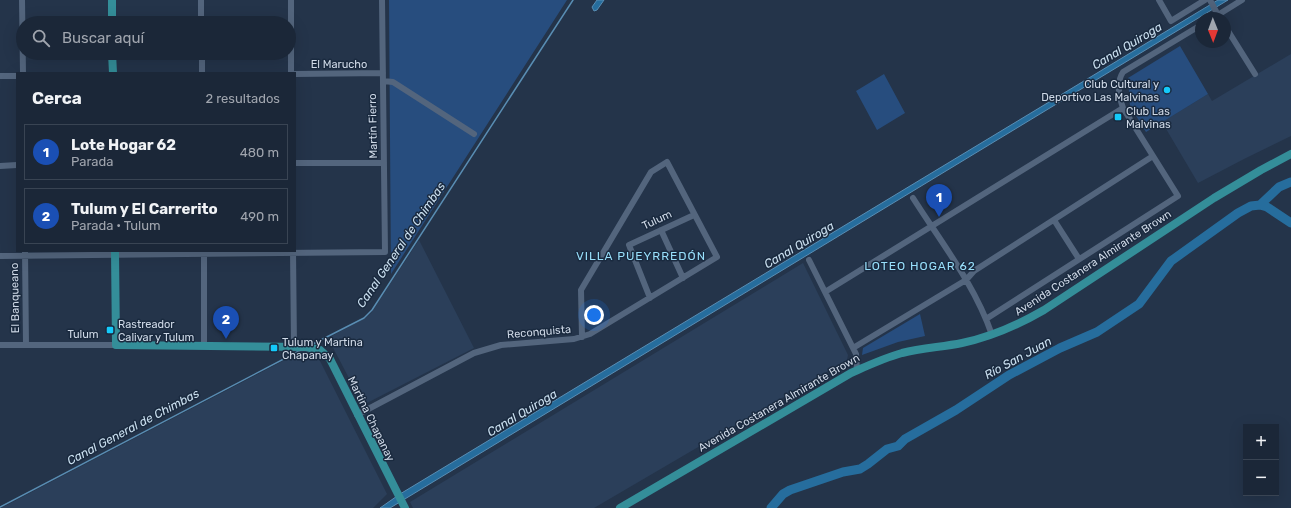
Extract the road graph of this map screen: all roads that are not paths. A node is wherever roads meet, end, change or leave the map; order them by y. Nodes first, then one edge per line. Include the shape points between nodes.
1 (22, 0) edge
2 (112, 0) edge
3 (201, 0) edge
4 (290, 0) edge
5 (382, 0) edge
6 (1159, 0) edge
7 (1205, 0) edge
8 (1242, 0) edge
9 (1215, 10) edge
10 (22, 16) edge
11 (112, 16) edge
12 (201, 16) edge
13 (290, 16) edge
14 (1195, 29) edge
15 (1231, 36) edge
16 (23, 60) edge
17 (112, 60) edge
18 (202, 60) edge
19 (291, 60) edge
20 (23, 72) edge
21 (113, 72) edge
22 (202, 72) edge
23 (291, 72) edge
24 (383, 73) junction
25 (296, 74) edge
26 (1255, 74) dead end
27 (0, 76) edge
28 (16, 76) edge
29 (383, 81) junction
30 (1123, 108) junction
31 (474, 134) dead end
32 (1291, 154) edge
33 (1153, 156) junction
34 (296, 163) edge
35 (384, 163) junction
36 (16, 165) edge
37 (0, 166) edge
38 (913, 198) dead end
39 (694, 215) junction
40 (1054, 220) junction
41 (932, 226) junction
42 (661, 230) junction
43 (204, 252) edge
44 (293, 252) edge
45 (25, 253) edge
46 (115, 253) edge
47 (0, 256) edge
48 (810, 260) dead end
49 (1079, 260) junction
50 (683, 278) junction
51 (966, 280) junction
52 (826, 292) junction
53 (650, 298) junction
54 (986, 319) junction
55 (992, 335) junction
56 (582, 337) junction
57 (0, 345) edge
58 (26, 345) junction
59 (116, 345) junction
60 (204, 345) junction
61 (294, 346) junction
62 (308, 347) joint
63 (853, 348) junction
64 (857, 370) junction
65 (357, 414) junction
66 (401, 502) edge
67 (620, 508) edge

1 - 10 street
2 - 11 main road
3 - 12 street
4 - 13 street
5 - 24 street, Martín Fierro
6 - 7 street via 1171,21
8 - 9 street
14 - 30 street via 1123,72 1119,83
15 - 26 street
16 - 20 street
17 - 21 main road
18 - 22 street
19 - 23 street
24 - 25 street, El Marucho
24 - 29 street, Martín Fierro
27 - 28 street
29 - 31 street via 393,82
29 - 35 street, Martín Fierro
30 - 33 street
30 - 41 street
32 - 55 main road, Avenida Costanera Almirante Brown via 1214,198 1036,314
33 - 40 street
33 - 49 street via 1178,196
34 - 35 street
35 - 44 street, Martín Fierro via 385,252
36 - 37 street
38 - 41 street
39 - 42 street, Tulum
39 - 50 street, Reconquista via 717,257
39 - 56 street via 667,162 651,172 581,290
40 - 49 street
40 - 51 street via 974,271
41 - 51 street
41 - 52 street
42 - 50 street
42 - 53 street, Tulum via 629,244
43 - 44 street
43 - 46 street
43 - 60 street
44 - 61 street
45 - 46 street
45 - 47 street
45 - 58 street, El Banqueano
46 - 59 main road
48 - 52 street
49 - 54 street
50 - 53 street, Reconquista
51 - 54 street
51 - 63 street
52 - 63 street
53 - 56 street, Reconquista
54 - 55 street
55 - 64 main road, Avenida Costanera Almirante Brown via 903,353
56 - 65 street, Reconquista via 501,346 474,353
57 - 58 street, Tulum
58 - 59 street, Tulum
59 - 60 main road, Tulum
60 - 61 main road, Tulum
61 - 62 main road, Tulum
62 - 65 main road, Martina Chapanay via 320,350 330,359
63 - 64 street
64 - 67 main road, Avenida Costanera Almirante Brown
65 - 66 main road, Martina Chapanay

